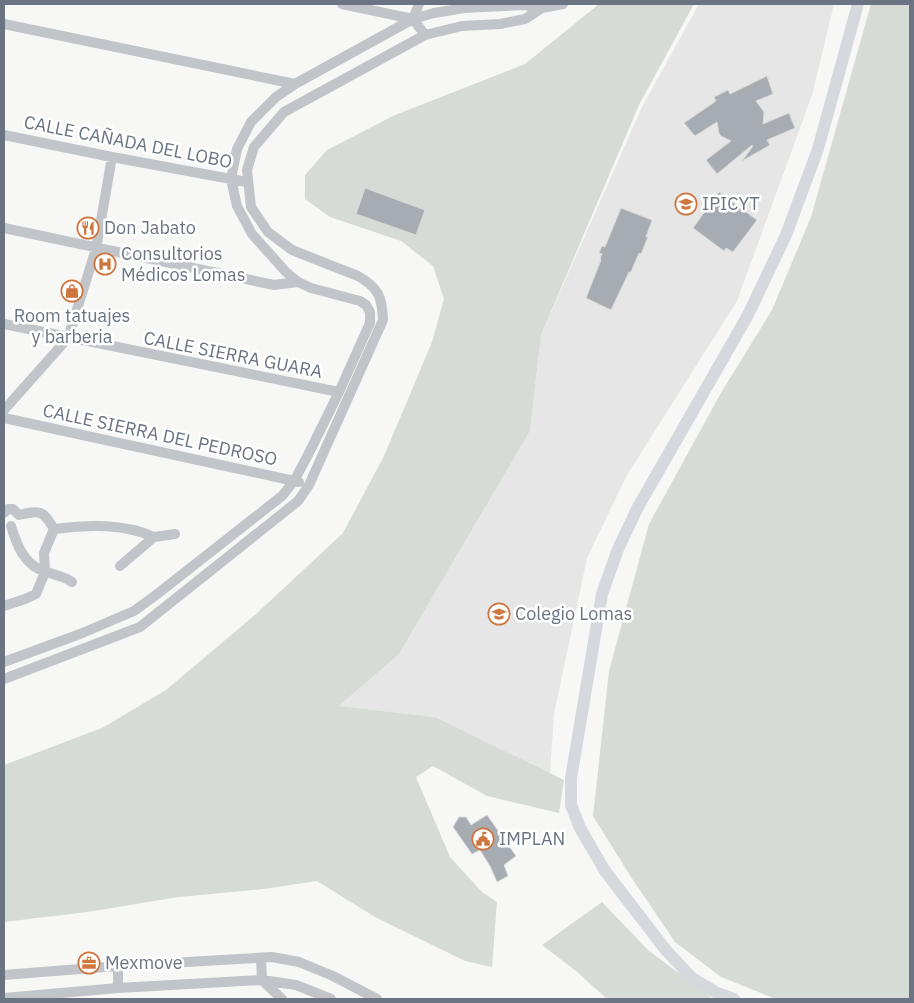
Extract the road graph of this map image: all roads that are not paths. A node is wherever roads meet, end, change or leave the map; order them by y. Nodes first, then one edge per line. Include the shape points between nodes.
1 (342, 4) edge
2 (419, 4) edge
3 (525, 4) edge
4 (563, 4) edge
5 (858, 4) edge
6 (542, 8) junction
7 (413, 19) junction
8 (525, 19) junction
9 (4, 24) edge
10 (425, 35) junction
11 (295, 84) junction
12 (4, 135) edge
13 (112, 158) junction
14 (231, 179) junction
15 (247, 182) junction
16 (4, 228) edge
17 (96, 249) junction
18 (298, 282) junction
19 (4, 324) edge
20 (68, 338) junction
21 (339, 392) junction
22 (4, 410) edge
23 (4, 418) edge
24 (294, 481) junction
25 (309, 485) junction
26 (4, 513) edge
27 (19, 515) junction
28 (7, 524) edge
29 (54, 529) junction
30 (175, 534) dead end
31 (154, 537) junction
32 (120, 566) dead end
33 (45, 572) junction
34 (72, 582) dead end
35 (4, 606) edge
36 (134, 611) junction
37 (140, 627) junction
38 (4, 662) edge
39 (4, 679) edge
40 (262, 958) junction
41 (118, 966) junction
42 (4, 975) edge
43 (262, 980) junction
44 (118, 988) junction
45 (4, 998) edge
46 (282, 999) edge
47 (331, 999) edge
48 (377, 999) edge
49 (734, 999) edge

1 - 7 street
2 - 7 street
3 - 6 street
3 - 7 street via 464,8
3 - 8 street
4 - 6 street
5 - 49 main road via 818,149 786,235 748,315 638,507 618,549 602,594 571,778 571,805 580,828 605,871 665,949 692,978
6 - 8 street
7 - 10 street
7 - 11 street
8 - 10 street via 462,26
9 - 11 street
10 - 15 street via 284,112 254,147
11 - 14 street via 251,122 237,149
12 - 13 street, CALLE CAÑADA DEL LOBO
13 - 14 street, CALLE CAÑADA DEL LOBO
13 - 17 street
14 - 15 street, CALLE CAÑADA DEL LOBO
14 - 18 street via 237,206 252,234
15 - 25 street via 251,207 268,232 292,250 368,282 380,297 382,306 382,320
16 - 17 street
17 - 18 street via 274,285
17 - 20 street
18 - 21 street via 354,298 366,305 370,312 370,323
19 - 20 street, CALLE SIERRA GUARA
20 - 21 street, CALLE SIERRA GUARA
20 - 22 street
21 - 24 street
23 - 24 street, CALLE SIERRA DEL PEDROSO
24 - 25 street, CALLE SIERRA DEL PEDROSO
24 - 36 street via 282,496
25 - 37 street via 298,501
26 - 27 street via 13,510
27 - 28 street via 17,523
27 - 29 street via 41,512
28 - 33 street via 22,555
29 - 31 street via 118,527 140,530
29 - 33 street via 44,553
30 - 31 street
31 - 32 street
33 - 34 street via 63,576
33 - 35 street via 36,594
36 - 37 street
36 - 38 street
37 - 39 street
40 - 41 street
40 - 43 street
40 - 48 street via 299,962
41 - 42 street
41 - 44 street
43 - 44 street
43 - 46 street
43 - 47 street via 296,985
44 - 45 street

